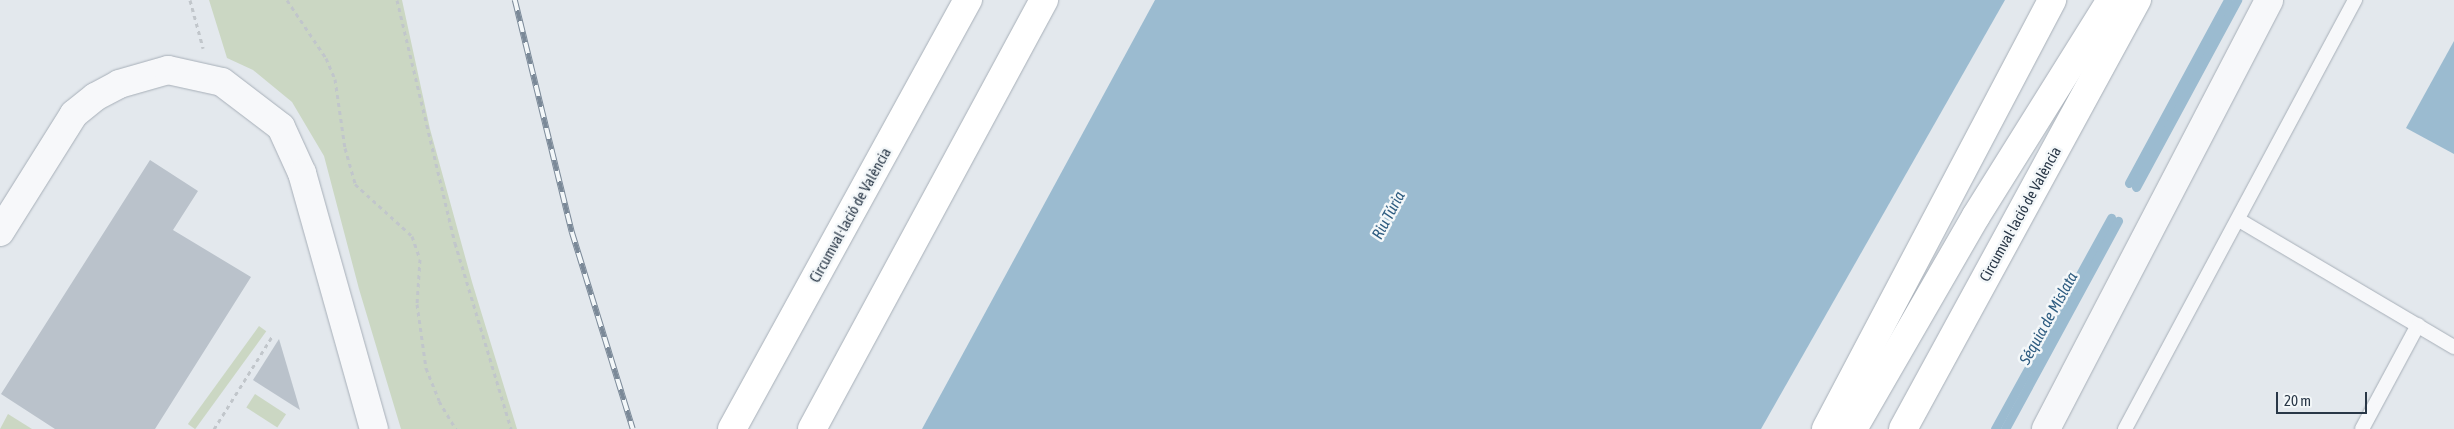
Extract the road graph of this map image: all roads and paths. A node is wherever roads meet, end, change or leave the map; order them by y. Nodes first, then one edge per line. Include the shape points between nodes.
1 (190, 0) edge
2 (287, 0) edge
3 (398, 0) edge
4 (968, 0) edge
5 (1044, 0) edge
6 (2052, 0) edge
7 (2111, 0) edge
8 (2137, 0) edge
9 (2268, 0) edge
10 (2355, 0) edge
11 (205, 52) dead end
12 (2239, 220) junction
13 (0, 232) edge
14 (2418, 325) junction
15 (273, 335) dead end
16 (2454, 346) edge
17 (214, 429) edge
18 (374, 429) edge
19 (456, 429) edge
20 (511, 429) edge
21 (732, 429) edge
22 (812, 429) edge
23 (1826, 429) edge
24 (1853, 429) edge
25 (1903, 429) edge
26 (2046, 429) edge
27 (2125, 429) edge
28 (2362, 429) edge

1 - 11 path
2 - 19 path via 326,58 335,79 345,148 355,184 412,236 420,259 417,304 426,368
3 - 20 path via 455,243
4 - 21 highway, Circumval·lació de València
5 - 22 highway
6 - 23 highway
7 - 24 highway via 1976,216
8 - 25 highway, Circumval·lació de València
9 - 26 street
10 - 12 lane
12 - 14 lane
12 - 27 lane
13 - 18 street via 74,114 95,97 119,84 168,70 222,82 281,127 302,172
14 - 16 lane
14 - 28 lane
15 - 17 path

